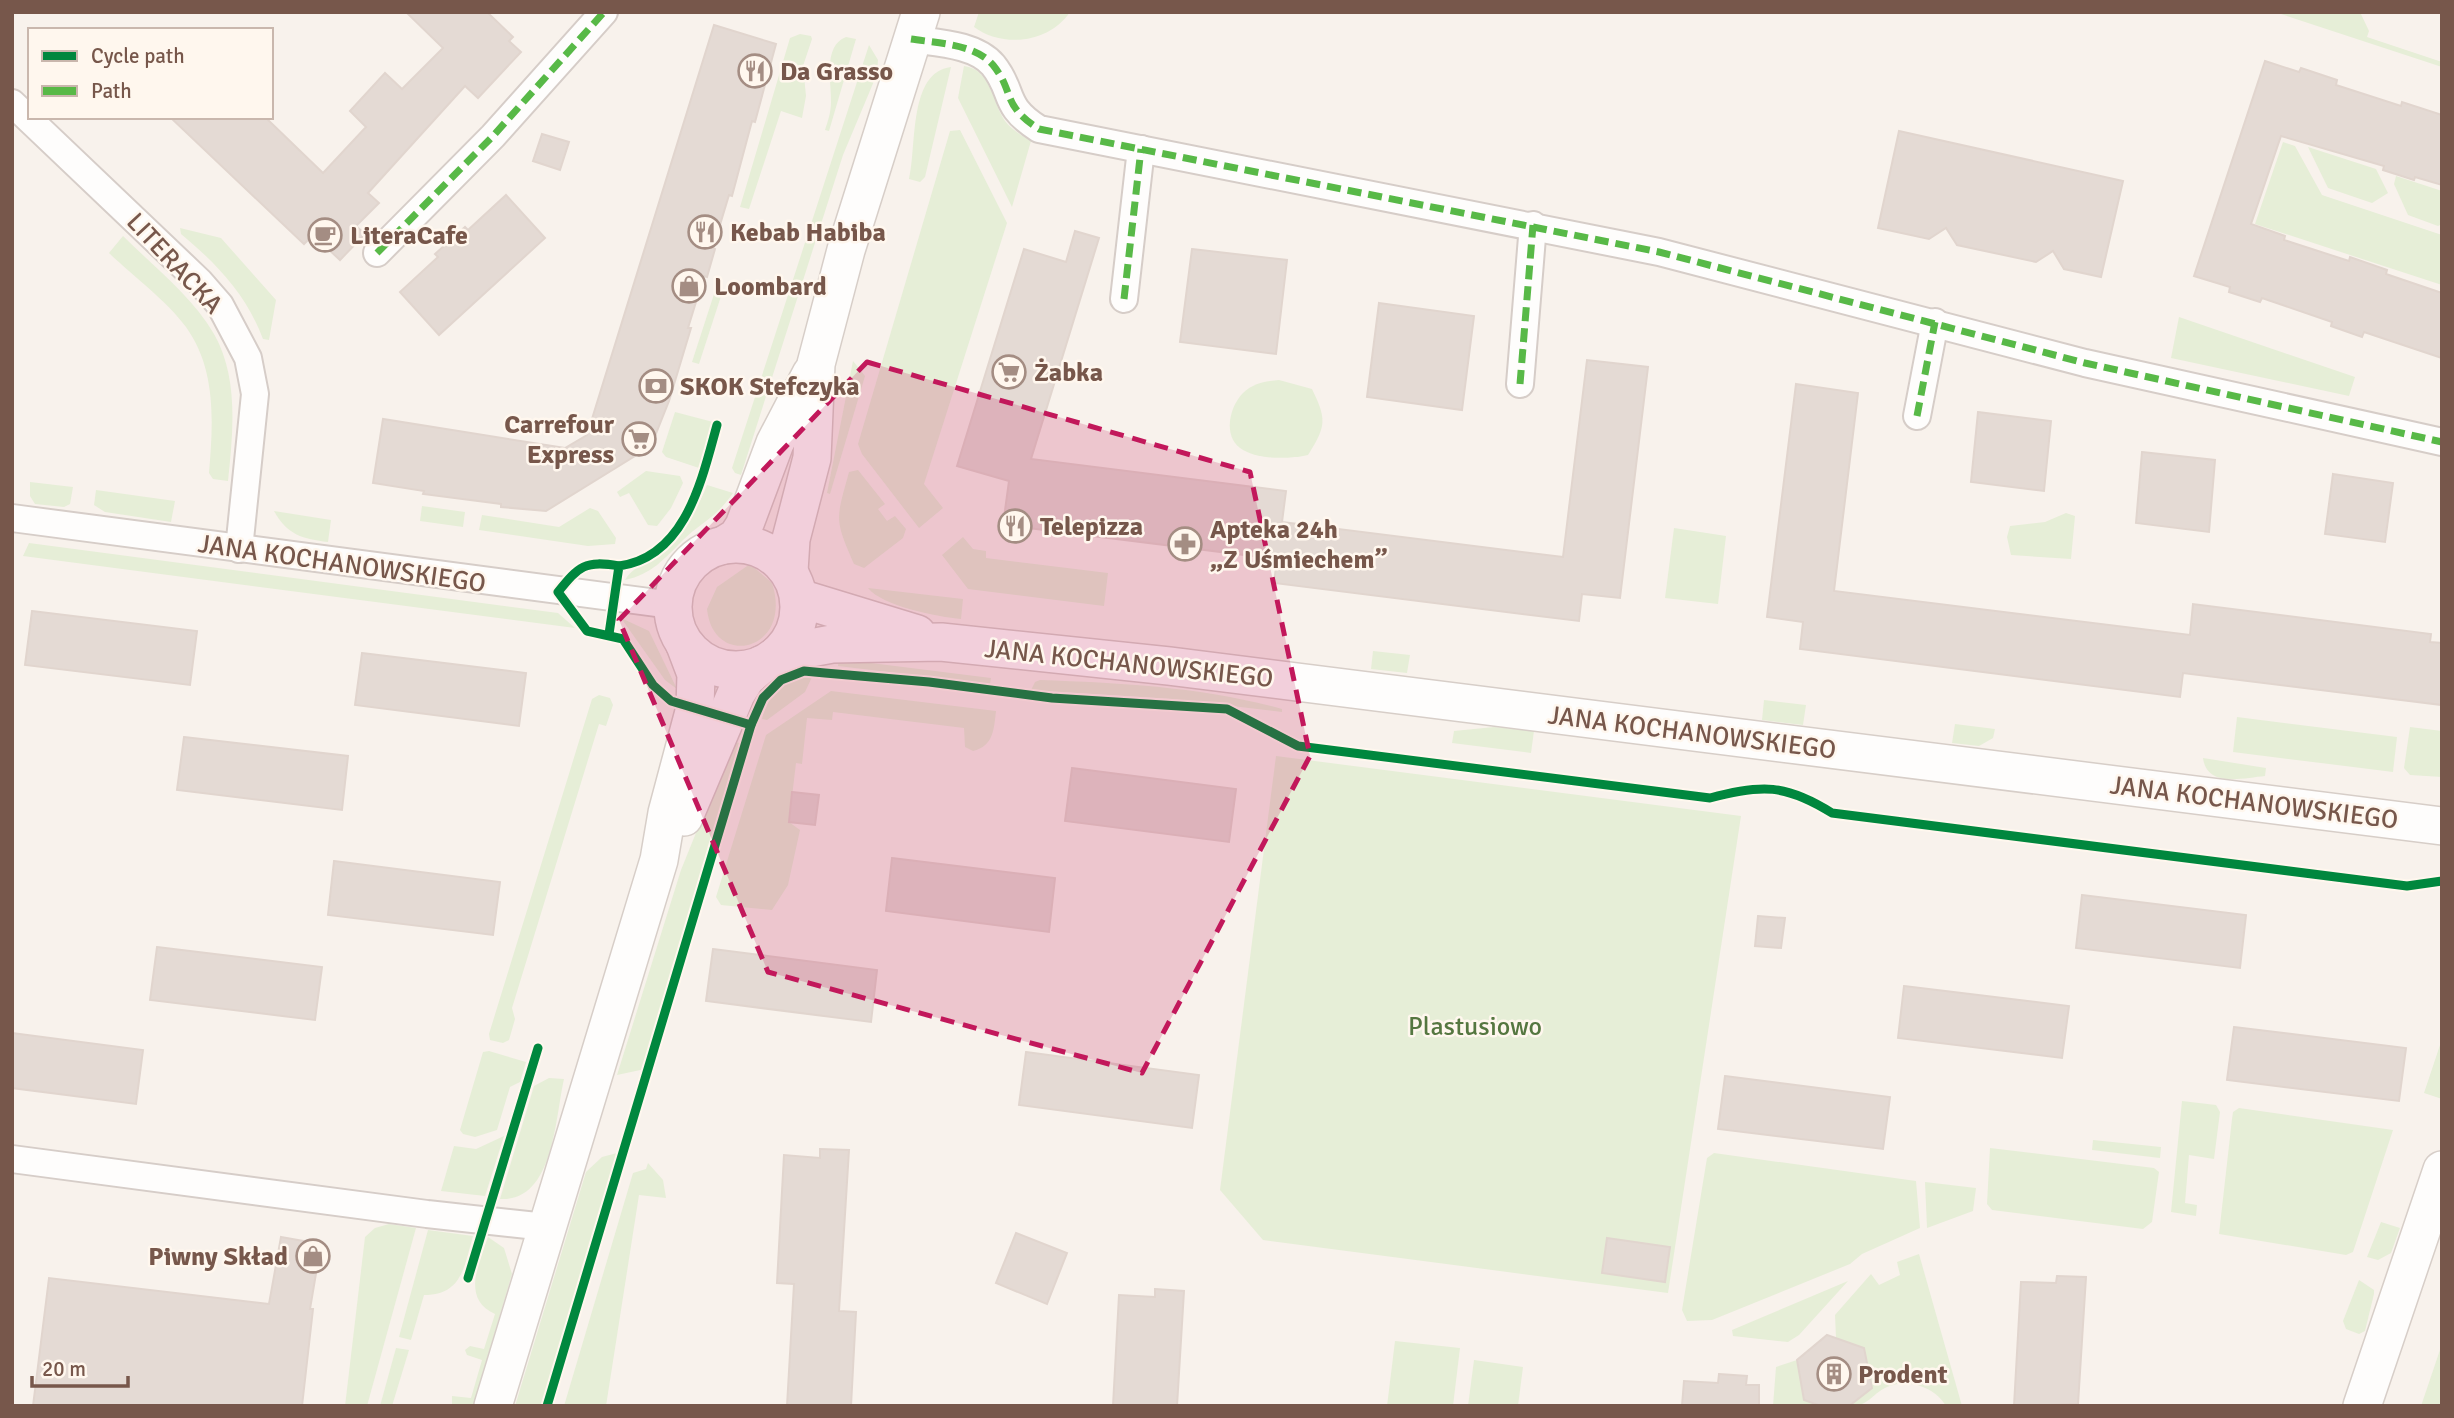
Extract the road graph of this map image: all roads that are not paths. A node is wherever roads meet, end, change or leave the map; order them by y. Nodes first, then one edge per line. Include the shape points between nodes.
1 (604, 12) edge
2 (916, 26) edge
3 (12, 103) edge
4 (28, 118) edge
5 (29, 119) edge
6 (1142, 149) junction
7 (1533, 225) junction
8 (377, 253) dead end
9 (1124, 299) dead end
10 (1935, 323) junction
11 (816, 364) junction
12 (1520, 384) dead end
13 (1917, 416) dead end
14 (2442, 443) edge
15 (12, 518) edge
16 (724, 545) junction
17 (239, 549) junction
18 (794, 585) junction
19 (672, 605) junction
20 (942, 642) junction
21 (685, 645) junction
22 (770, 659) junction
23 (2442, 826) edge
24 (659, 860) junction
25 (12, 1158) edge
26 (2442, 1170) edge
27 (546, 1227) junction
28 (492, 1406) edge
29 (2362, 1406) edge

1 - 8 street via 501,127
2 - 6 street via 992,63 1009,102 1021,118 1039,129
2 - 11 street via 846,250
3 - 4 street, LITERACKA
5 - 17 street, LITERACKA via 200,282 220,305 243,349 255,394
6 - 7 street via 1252,174
6 - 9 street
7 - 10 street via 1721,267
7 - 12 street
10 - 13 street
10 - 14 street via 2112,370
11 - 16 street via 775,443 744,526
11 - 18 street via 812,458 791,539
15 - 17 street, JANA KOCHANOWSKIEGO
16 - 18 street via 745,544 764,550
16 - 19 street via 687,565
17 - 19 street, JANA KOCHANOWSKIEGO
18 - 20 street, JANA KOCHANOWSKIEGO
18 - 22 street via 796,629
19 - 21 street
20 - 22 street, JANA KOCHANOWSKIEGO via 832,644
20 - 23 street, JANA KOCHANOWSKIEGO via 1196,669
21 - 22 street via 701,660 721,668 741,670
21 - 24 street via 696,674 695,708
22 - 24 street via 746,678 736,694 690,804
24 - 27 street
25 - 27 street
26 - 29 street
27 - 28 street

